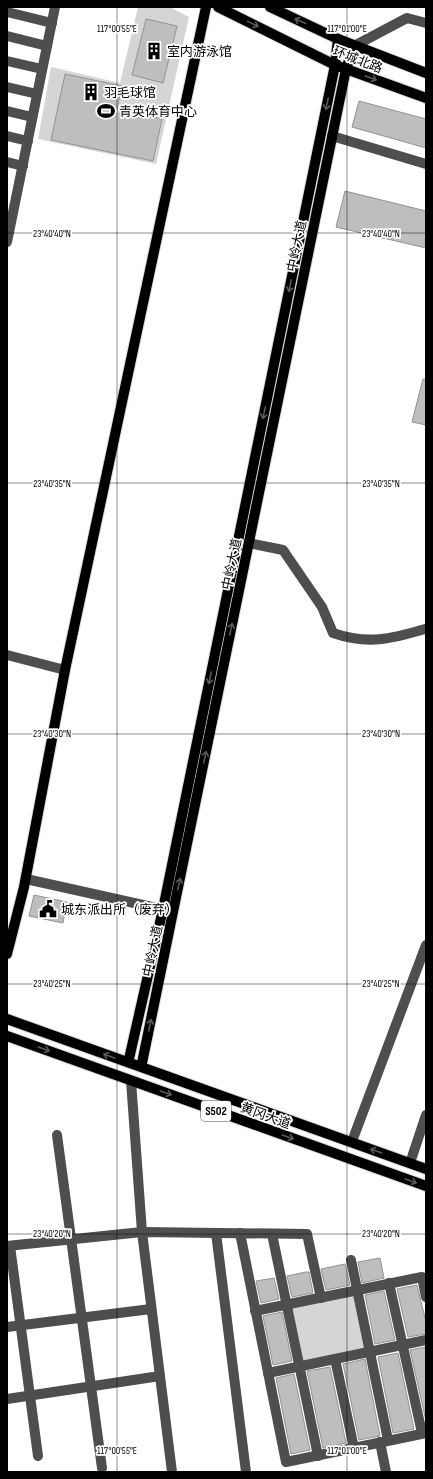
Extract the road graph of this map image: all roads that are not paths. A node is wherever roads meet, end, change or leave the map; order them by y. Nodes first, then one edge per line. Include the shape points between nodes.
1 (55, 7) edge
2 (206, 7) edge
3 (218, 7) edge
4 (270, 7) edge
5 (7, 12) edge
6 (426, 22) edge
7 (52, 23) junction
8 (7, 36) edge
9 (338, 39) junction
10 (47, 46) junction
11 (354, 46) junction
12 (7, 60) edge
13 (335, 65) junction
14 (42, 69) junction
15 (346, 69) junction
16 (426, 74) edge
17 (7, 87) edge
18 (37, 94) junction
19 (426, 98) edge
20 (7, 111) edge
21 (32, 117) junction
22 (7, 136) edge
23 (332, 136) junction
24 (28, 141) junction
25 (7, 162) edge
26 (426, 164) edge
27 (23, 166) junction
28 (7, 188) edge
29 (18, 191) junction
30 (10, 212) edge
31 (7, 238) edge
32 (249, 543) junction
33 (425, 629) dead end
34 (7, 655) edge
35 (65, 670) junction
36 (26, 879) junction
37 (168, 910) junction
38 (426, 945) edge
39 (7, 954) edge
40 (7, 1019) edge
41 (7, 1036) edge
42 (129, 1059) dead end
43 (142, 1063) dead end
44 (131, 1082) dead end
45 (426, 1115) edge
46 (57, 1136) dead end
47 (354, 1136) dead end
48 (412, 1157) dead end
49 (426, 1169) edge
50 (426, 1186) edge
51 (142, 1232) junction
52 (216, 1233) junction
53 (240, 1234) junction
54 (272, 1234) junction
55 (72, 1239) junction
56 (9, 1246) edge
57 (350, 1260) dead end
58 (390, 1283) junction
59 (357, 1291) junction
60 (426, 1297) edge
61 (322, 1298) junction
62 (286, 1305) junction
63 (151, 1309) junction
64 (255, 1310) junction
65 (82, 1317) junction
66 (21, 1325) junction
67 (7, 1327) edge
68 (426, 1340) edge
69 (402, 1345) junction
70 (370, 1352) junction
71 (335, 1359) junction
72 (300, 1367) junction
73 (268, 1373) junction
74 (160, 1376) junction
75 (91, 1387) junction
76 (30, 1396) junction
77 (7, 1399) edge
78 (424, 1433) edge
79 (384, 1441) junction
80 (354, 1448) junction
81 (38, 1456) dead end
82 (318, 1456) junction
83 (102, 1468) dead end
84 (172, 1472) edge
85 (246, 1472) edge
86 (386, 1472) edge

1 - 7 street
2 - 35 main road
3 -> 13 main road, 环城北路
9 -> 4 main road, 环城北路
5 - 7 street
6 - 11 street via 407,18
7 - 10 street
8 - 10 street
9 - 11 main road, 环城北路
9 - 13 main road, 中岭大道
10 - 14 street
11 - 15 main road, 中岭大道
11 - 16 main road, 环城北路
12 - 14 street
13 - 15 main road, 环城北路
13 -> 37 main road, 中岭大道
14 - 18 street
15 -> 19 main road, 环城北路
15 - 23 main road, 中岭大道
17 - 18 street
18 - 21 street
20 - 21 street
21 - 24 street
22 - 24 street
23 - 26 street
23 - 32 main road, 中岭大道
24 - 27 street
25 - 27 street
27 - 29 street
28 - 29 street
29 - 30 street
30 - 31 street
32 - 33 street via 283,550 322,607 333,633 352,640 390,640
37 -> 32 main road, 中岭大道
34 - 35 street
35 - 36 main road
36 - 37 street
36 - 39 main road
37 - 42 main road, 中岭大道
43 -> 37 main road, 中岭大道
38 - 47 street
49 -> 40 main road, 黄冈大道 / S502
41 -> 50 main road, 黄冈大道 / S502
44 - 51 street
45 - 48 street
46 - 55 street
51 - 52 street
51 - 55 street
51 - 63 street
52 - 53 street
52 - 85 street
53 - 54 street
53 - 64 street
54 - 61 street via 307,1234
54 - 62 street
55 - 56 street
55 - 65 street
56 - 66 street
57 - 59 street
58 - 59 street
58 - 60 street via 422,1277
58 - 69 street
59 - 61 street
59 - 70 street
61 - 62 street
62 - 64 street
62 - 72 street
63 - 65 street
63 - 74 street
64 - 73 street
65 - 66 street
65 - 75 street
66 - 67 street
66 - 76 street
68 - 69 street
69 - 70 street
69 - 78 street
70 - 71 street
70 - 79 street
71 - 72 street
71 - 80 street
72 - 73 street
72 - 82 street
73 - 82 street via 286,1462
74 - 75 street
74 - 84 street
75 - 76 street
75 - 83 street
76 - 77 street
76 - 81 street
78 - 79 street
79 - 80 street
79 - 86 street
80 - 82 street

